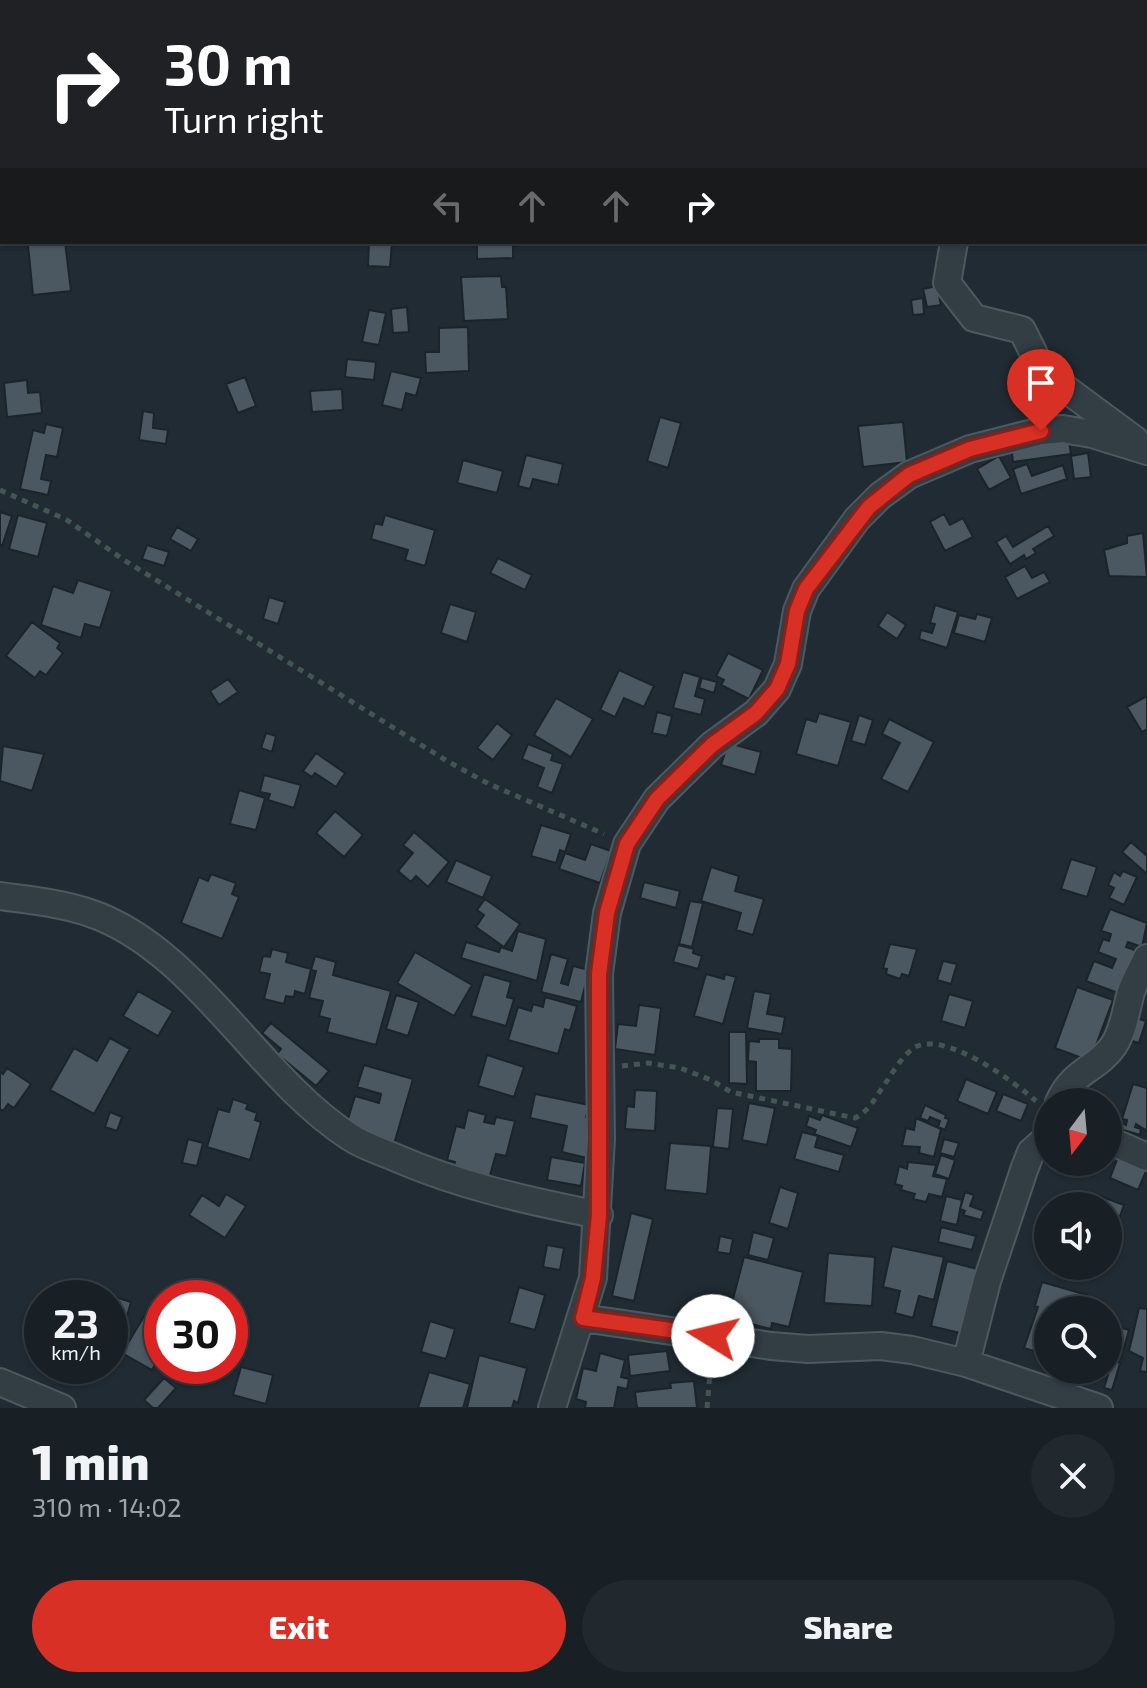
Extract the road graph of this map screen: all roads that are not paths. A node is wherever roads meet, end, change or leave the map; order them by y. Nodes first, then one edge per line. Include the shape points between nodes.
1 (954, 244) edge
2 (1147, 450) edge
3 (0, 896) edge
4 (1147, 958) edge
5 (1067, 1088) edge
6 (1034, 1146) edge
7 (1122, 1146) edge
8 (1147, 1157) edge
9 (599, 1215) junction
10 (583, 1318) junction
11 (966, 1363) junction
12 (0, 1382) edge
13 (62, 1408) edge
14 (552, 1408) edge
15 (1099, 1408) edge

1 - 2 street via 947,283 974,318 1022,330 1043,372
2 - 9 street via 1063,429 970,449 909,475 880,496 806,589 777,689 657,799 627,844 607,913 599,974
3 - 9 street via 90,913 130,932 172,965 280,1077 352,1139 478,1188
4 - 5 street via 1114,1044
6 - 11 street via 1004,1226
7 - 8 street
9 - 10 street
10 - 11 street via 808,1349 881,1346
10 - 14 street
11 - 15 street
12 - 13 street

